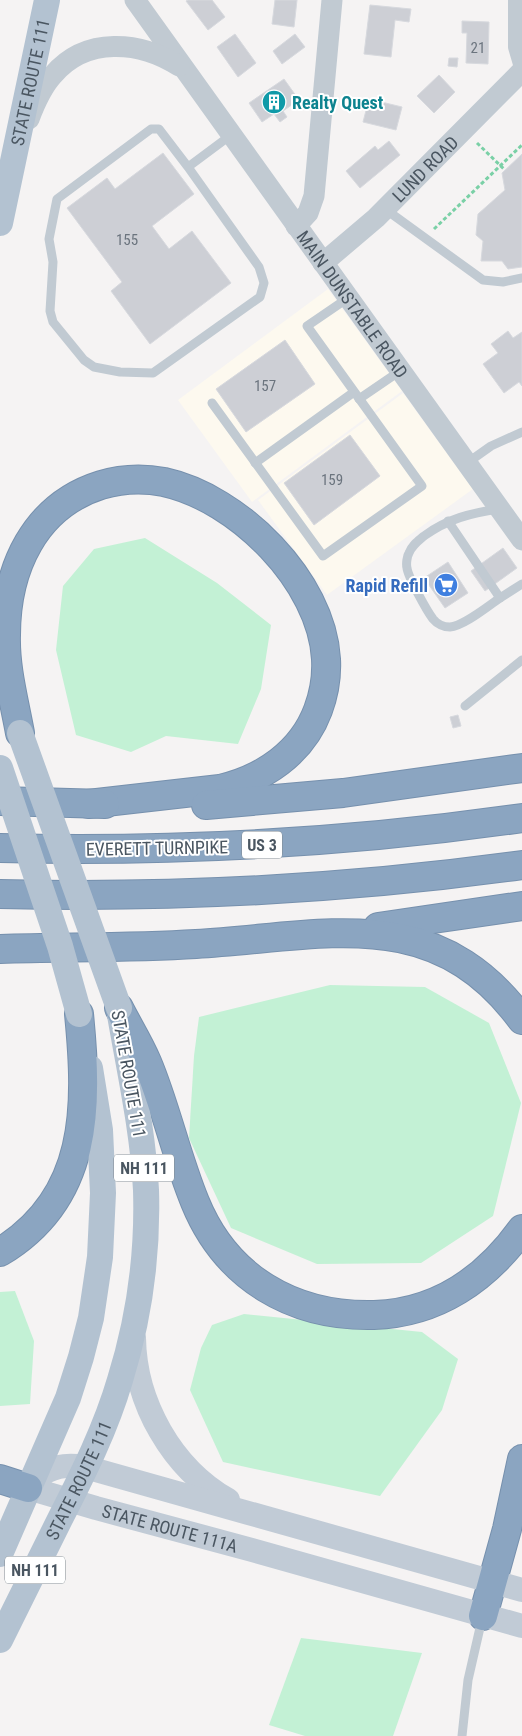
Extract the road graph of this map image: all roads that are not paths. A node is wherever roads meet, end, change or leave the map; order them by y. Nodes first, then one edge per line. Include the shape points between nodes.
1 (47, 0) edge
2 (136, 0) edge
3 (332, 0) edge
4 (517, 0) edge
5 (522, 64) edge
6 (183, 69) junction
7 (522, 71) edge
8 (231, 135) junction
9 (188, 167) junction
10 (10, 176) junction
11 (385, 209) junction
12 (0, 223) edge
13 (296, 226) junction
14 (323, 263) junction
15 (522, 278) edge
16 (348, 298) junction
17 (400, 370) junction
18 (357, 396) junction
19 (212, 403) dead end
20 (522, 432) edge
21 (255, 463) junction
22 (466, 463) junction
23 (500, 509) junction
24 (448, 521) junction
25 (522, 540) edge
26 (522, 584) edge
27 (500, 598) junction
28 (522, 660) edge
29 (0, 678) edge
30 (465, 706) dead end
31 (20, 733) junction
32 (0, 768) edge
33 (522, 768) edge
34 (0, 801) edge
35 (88, 804) junction
36 (522, 818) edge
37 (0, 848) edge
38 (522, 865) edge
39 (0, 894) edge
40 (522, 906) edge
41 (339, 933) junction
42 (0, 947) edge
43 (118, 1008) junction
44 (79, 1014) junction
45 (522, 1020) edge
46 (522, 1229) edge
47 (0, 1252) edge
48 (134, 1328) junction
49 (522, 1459) edge
50 (85, 1467) junction
51 (0, 1479) edge
52 (28, 1488) junction
53 (70, 1500) junction
54 (273, 1520) junction
55 (0, 1554) edge
56 (492, 1582) junction
57 (522, 1590) edge
58 (483, 1616) junction
59 (522, 1626) edge
60 (0, 1640) edge
61 (462, 1736) edge

1 - 10 main road, STATE ROUTE 111
2 - 6 street, MAIN DUNSTABLE ROAD
3 - 13 street via 314,196 308,213
4 - 5 street via 517,47
6 - 8 street, MAIN DUNSTABLE ROAD
6 - 10 street, MAIN DUNSTABLE ROAD via 152,52 125,46 99,48 72,58 52,76 40,94
7 - 11 street, LUND ROAD
8 - 9 lane
8 - 13 street, MAIN DUNSTABLE ROAD
9 - 9 lane via 259,266 264,284 260,297 153,373 94,368 54,322 50,311 53,262 50,239 57,199 151,128 159,129
10 - 12 main road, STATE ROUTE 111
11 - 14 street, LUND ROAD
11 - 15 lane via 483,280 503,282
13 - 14 street, MAIN DUNSTABLE ROAD
14 - 16 street, MAIN DUNSTABLE ROAD
16 - 17 street, MAIN DUNSTABLE ROAD
16 - 18 lane via 307,326
17 - 18 lane
17 - 22 street, MAIN DUNSTABLE ROAD
18 - 21 lane
18 - 21 lane via 422,486 323,556
19 - 21 lane
20 - 22 lane via 491,446
22 - 23 street, MAIN DUNSTABLE ROAD
23 - 24 lane via 475,512
23 - 25 street, MAIN DUNSTABLE ROAD
24 - 27 lane
24 - 27 lane via 414,544 408,554 407,568 411,579 434,620 452,627
26 - 27 lane
28 - 30 lane
29 - 31 main road, STATE ROUTE 111 / NH 111
31 - 35 highway via 6,660 9,599 14,575 27,545 59,506 104,484 159,481 184,488 224,508 265,541 306,595 325,649 324,688 315,717 304,735 270,769 237,785
31 - 43 main road, STATE ROUTE 111 / NH 111, bridge
32 - 44 main road, STATE ROUTE 111 / NH 111, bridge via 60,946
33 - 35 highway via 381,789 245,802 182,806
34 - 35 highway
36 - 37 highway, EVERETT TURNPIKE / US 3 via 409,833 292,843 167,849
38 - 39 highway via 406,880 273,891 157,895
40 - 41 highway
41 - 42 highway via 199,944
41 - 45 highway via 402,938 446,954 494,986
43 - 46 highway via 147,1062 203,1220 214,1239 238,1266 275,1293 307,1307 344,1314 382,1314 418,1308 445,1298 472,1282 504,1253
43 - 48 main road, STATE ROUTE 111 / NH 111 via 139,1119 146,1190 142,1271
44 - 47 highway via 84,1099 76,1154 64,1184 44,1215
44 - 52 main road, STATE ROUTE 111 / NH 111 via 95,1098 102,1161 100,1257 91,1318 77,1371
48 - 50 main road, STATE ROUTE 111 / NH 111 via 116,1396
48 - 54 main road via 135,1356 143,1389 157,1424 176,1456 207,1487
49 - 56 highway
50 - 52 main road, STATE ROUTE 111A via 66,1465 53,1468 37,1477
50 - 53 main road, STATE ROUTE 111 / NH 111
50 - 54 main road, STATE ROUTE 111A
51 - 52 highway
52 - 53 main road, STATE ROUTE 111A
52 - 55 main road, STATE ROUTE 111 / NH 111
53 - 58 main road, STATE ROUTE 111A
53 - 60 main road, STATE ROUTE 111 / NH 111
54 - 56 main road, STATE ROUTE 111A
56 - 57 main road, STATE ROUTE 111A
56 - 58 highway
58 - 59 main road, STATE ROUTE 111A
58 - 61 lane via 469,1673

